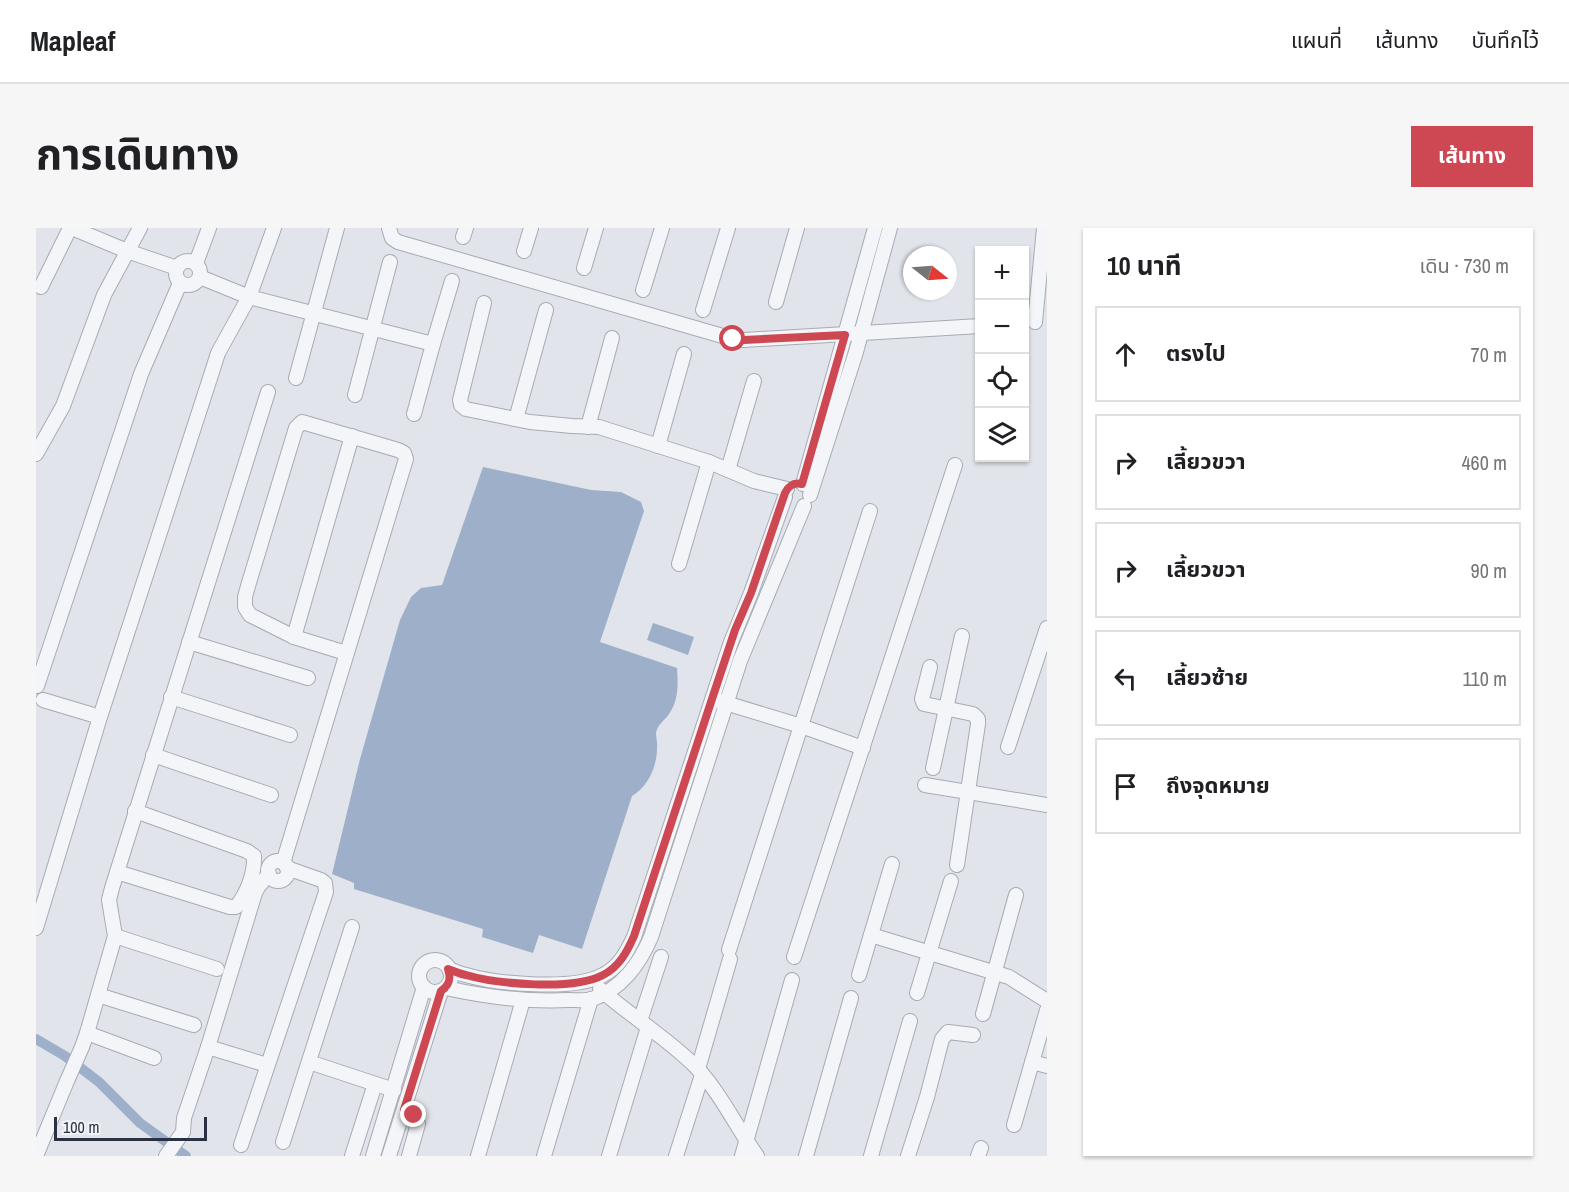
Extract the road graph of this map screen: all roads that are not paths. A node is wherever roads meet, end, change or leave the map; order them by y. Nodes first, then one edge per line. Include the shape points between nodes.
1 (71, 228) edge
2 (140, 228) edge
3 (209, 228) edge
4 (274, 228) edge
5 (337, 228) edge
6 (389, 228) edge
7 (531, 228) edge
8 (596, 228) edge
9 (662, 228) edge
10 (728, 228) edge
11 (797, 228) edge
12 (874, 228) edge
13 (890, 228) edge
14 (1044, 228) edge
15 (127, 251) junction
16 (524, 251) dead end
17 (390, 262) dead end
18 (177, 268) junction
19 (584, 268) dead end
20 (198, 270) junction
21 (452, 281) dead end
22 (180, 283) junction
23 (41, 286) dead end
24 (1043, 289) edge
25 (643, 290) dead end
26 (249, 297) junction
27 (776, 302) dead end
28 (484, 303) dead end
29 (546, 310) dead end
30 (703, 310) dead end
31 (313, 315) junction
32 (1035, 322) edge
33 (975, 326) edge
34 (373, 330) junction
35 (861, 333) junction
36 (845, 335) junction
37 (612, 338) dead end
38 (433, 344) junction
39 (684, 354) dead end
40 (296, 378) dead end
41 (754, 381) dead end
42 (268, 392) dead end
43 (355, 395) dead end
44 (414, 414) dead end
45 (516, 419) junction
46 (588, 427) junction
47 (352, 436) junction
48 (658, 447) junction
49 (36, 454) edge
50 (709, 462) junction
51 (955, 465) dead end
52 (728, 470) junction
53 (786, 493) junction
54 (806, 495) junction
55 (870, 511) dead end
56 (679, 564) dead end
57 (1047, 628) edge
58 (962, 636) dead end
59 (294, 637) junction
60 (189, 642) junction
61 (346, 653) junction
62 (1043, 656) edge
63 (930, 667) dead end
64 (308, 678) dead end
65 (37, 686) edge
66 (171, 697) junction
67 (712, 699) junction
68 (726, 703) junction
69 (39, 704) edge
70 (946, 709) junction
71 (100, 717) junction
72 (801, 726) junction
73 (290, 735) dead end
74 (1008, 747) dead end
75 (863, 748) junction
76 (153, 755) junction
77 (933, 768) dead end
78 (925, 785) dead end
79 (969, 793) junction
80 (271, 795) dead end
81 (1047, 805) edge
82 (135, 811) junction
83 (668, 832) junction
84 (683, 838) junction
85 (892, 864) dead end
86 (957, 865) dead end
87 (285, 866) junction
88 (117, 872) junction
89 (951, 881) dead end
90 (1016, 895) dead end
91 (352, 927) dead end
92 (36, 928) edge
93 (871, 934) junction
94 (115, 936) junction
95 (930, 953) junction
96 (661, 957) dead end
97 (794, 957) dead end
98 (217, 969) dead end
99 (448, 969) junction
100 (994, 973) junction
101 (859, 975) dead end
102 (792, 980) dead end
103 (590, 981) junction
104 (424, 987) junction
105 (443, 989) junction
106 (917, 993) dead end
107 (98, 995) junction
108 (598, 997) junction
109 (851, 998) dead end
110 (523, 1000) junction
111 (1047, 1001) edge
112 (1047, 1010) edge
113 (983, 1014) dead end
114 (910, 1021) dead end
115 (644, 1024) junction
116 (194, 1025) dead end
117 (87, 1033) junction
118 (973, 1035) dead end
119 (208, 1047) junction
120 (154, 1058) dead end
121 (309, 1062) junction
122 (1032, 1062) junction
123 (267, 1065) junction
124 (1047, 1066) edge
125 (700, 1072) junction
126 (375, 1084) junction
127 (394, 1090) junction
128 (404, 1110) junction
129 (181, 1125) junction
130 (1014, 1125) dead end
131 (747, 1141) junction
132 (283, 1142) dead end
133 (241, 1145) dead end
134 (374, 1152) edge
135 (389, 1154) edge
136 (36, 1156) edge
137 (155, 1156) edge
138 (166, 1156) edge
139 (352, 1156) edge
140 (409, 1156) edge
141 (478, 1156) edge
142 (544, 1156) edge
143 (609, 1156) edge
144 (676, 1156) edge
145 (742, 1156) edge
146 (757, 1156) edge
147 (806, 1156) edge
148 (871, 1156) edge
149 (910, 1156) edge

1 - 15 street
1 - 23 street
2 - 15 street
3 - 20 street
4 - 26 street
5 - 31 street
6 - 36 street via 398,242 733,339
7 - 16 street
8 - 19 street
9 - 25 street
10 - 30 street
11 - 27 street
12 - 36 street
13 - 35 street
14 - 24 street
15 - 18 street
15 - 49 street via 97,310 63,406
17 - 34 street
18 - 20 street via 186,261
18 - 22 street
20 - 22 street via 194,284
20 - 26 street
21 - 38 street
22 - 65 street via 141,374
24 - 32 street
26 - 31 street
26 - 71 street via 218,352
28 - 45 street via 460,405
29 - 45 street
31 - 34 street
31 - 40 street
33 - 35 street
34 - 38 street
34 - 43 street
35 - 36 street
35 - 54 street
36 - 54 street
37 - 46 street
38 - 44 street
39 - 48 street
41 - 52 street
42 - 60 street
45 - 46 street
46 - 48 street via 599,427
47 - 59 street
47 - 59 street via 302,422 296,428 248,586 245,607 250,615
47 - 61 street via 398,450 406,459
48 - 50 street
50 - 52 street
50 - 56 street
51 - 75 street
52 - 53 street
53 - 54 street via 794,484
53 - 54 street via 786,501 792,507 801,508
53 - 67 street
54 - 68 street
55 - 72 street
57 - 62 street
58 - 70 street
59 - 61 street
60 - 64 street
60 - 66 street
61 - 87 street
62 - 74 street
63 - 70 street via 923,702
65 - 69 street via 43,692
66 - 73 street
66 - 76 street
67 - 68 street
67 - 83 street
68 - 72 street
68 - 84 street
69 - 71 street
70 - 77 street
70 - 79 street via 973,714 978,719
71 - 92 street
72 - 75 street
72 - 125 street via 729,954
75 - 97 street
76 - 80 street
76 - 82 street
78 - 79 street
79 - 81 street
79 - 86 street
82 - 88 street
82 - 88 street via 247,851 254,856 254,865 243,899 230,908
83 - 84 street
83 - 103 street via 628,950 609,972
84 - 108 street via 644,953 629,974
85 - 93 street
87 - 119 street via 287,876 281,881 273,880 269,874 255,893
87 - 123 street via 321,880 326,892
88 - 94 street via 108,900
89 - 95 street
90 - 100 street
91 - 121 street
93 - 95 street
93 - 101 street
94 - 98 street
94 - 107 street
95 - 100 street
95 - 106 street
96 - 115 street
99 - 103 street via 494,981 527,984
99 - 104 street via 437,961 424,965 419,979
99 - 105 street via 449,982
100 - 111 street via 1009,977
100 - 113 street
102 - 131 street
103 - 108 street
104 - 105 street via 432,992
104 - 127 street
105 - 110 street
105 - 128 street
107 - 116 street
107 - 117 street
108 - 110 street
108 - 115 street
108 - 142 street
109 - 147 street
110 - 141 street
112 - 122 street
114 - 148 street
115 - 125 street
115 - 143 street
117 - 120 street
117 - 136 street
118 - 149 street via 948,1032 942,1039
119 - 123 street
119 - 129 street
121 - 126 street
121 - 132 street
122 - 124 street
122 - 130 street
123 - 133 street
125 - 131 street
125 - 144 street
126 - 127 street
126 - 139 street
127 - 134 street
128 - 135 street
128 - 140 street via 414,1115 418,1124
129 - 137 street
129 - 138 street
131 - 145 street
131 - 146 street
134 - 135 street

